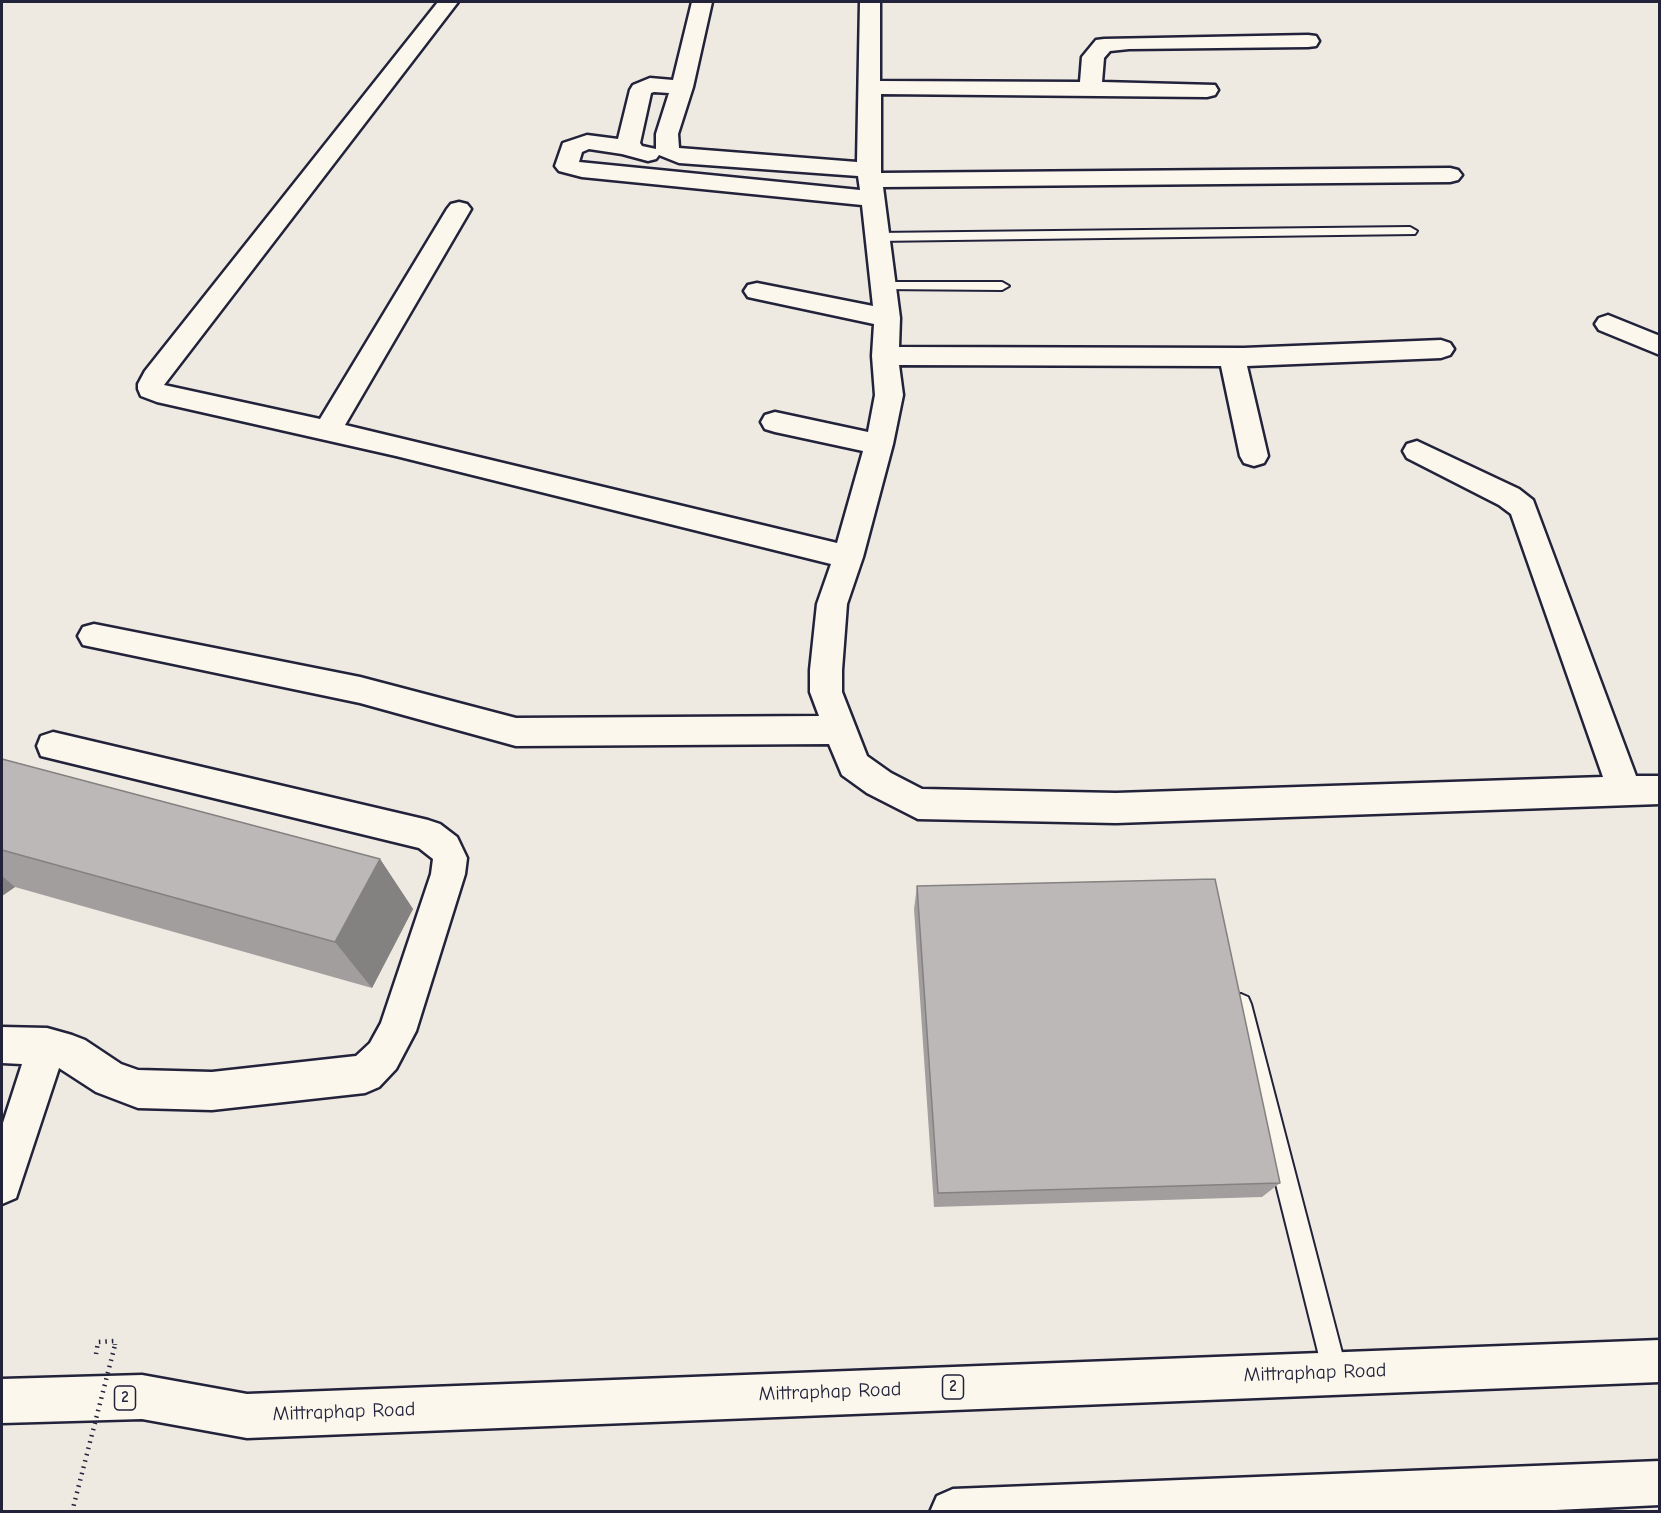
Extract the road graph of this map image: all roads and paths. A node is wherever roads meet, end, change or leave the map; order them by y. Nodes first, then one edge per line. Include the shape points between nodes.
1 (448, 2) edge
2 (702, 2) edge
3 (870, 2) edge
4 (1308, 41) dead end
5 (682, 87) junction
6 (869, 87) junction
7 (1090, 89) junction
8 (1207, 90) dead end
9 (630, 148) junction
10 (679, 156) junction
11 (789, 164) junction
12 (1450, 175) dead end
13 (871, 183) junction
14 (784, 190) junction
15 (459, 209) dead end
16 (1410, 231) dead end
17 (876, 237) junction
18 (884, 286) junction
19 (1002, 286) dead end
20 (757, 291) dead end
21 (887, 318) junction
22 (1608, 324) dead end
23 (1659, 346) edge
24 (1441, 349) dead end
25 (885, 356) junction
26 (1232, 357) junction
27 (775, 422) dead end
28 (327, 431) junction
29 (879, 444) junction
30 (1417, 452) dead end
31 (1254, 456) dead end
32 (848, 557) junction
33 (94, 636) dead end
34 (839, 730) junction
35 (53, 746) dead end
36 (1659, 790) edge
37 (1625, 792) junction
38 (1236, 986) edge
39 (2, 1045) edge
40 (47, 1046) junction
41 (2, 1184) edge
42 (95, 1354) dead end
43 (1659, 1361) edge
44 (1335, 1372) junction
45 (2, 1401) edge
46 (1659, 1482) edge
47 (72, 1512) edge
48 (953, 1512) edge

1 - 28 main road via 150,384 157,393
2 - 5 main road
3 - 6 main road
4 - 7 main road via 1104,45 1093,57
5 - 9 main road via 650,85 641,90
5 - 10 main road via 667,134 668,151
6 - 7 main road
6 - 13 main road
7 - 8 main road
9 - 10 main road
9 - 14 main road via 587,142 571,148 567,166
10 - 11 main road
11 - 13 main road
11 - 14 main road
12 - 13 main road
13 - 14 main road
13 - 17 main road
15 - 28 main road
16 - 17 lane
17 - 18 main road
18 - 19 lane
18 - 21 main road
20 - 21 main road
21 - 25 main road
22 - 23 main road
24 - 26 main road
25 - 26 main road
25 - 29 main road via 889,394
26 - 31 main road
27 - 29 main road
28 - 32 main road
29 - 32 main road
30 - 37 main road via 1509,497 1523,508
32 - 34 main road via 832,604 826,670 826,692
33 - 34 main road via 360,690 516,732
34 - 37 main road via 854,765 918,804 1116,807
35 - 40 main road via 428,835 450,858 397,1031 383,1056 366,1074 212,1091 138,1089 110,1079 72,1053
36 - 37 main road
38 - 44 lane
39 - 40 main road
40 - 41 main road
42 - 47 path, bridge via 98,1342 115,1341
43 - 44 main road, Mittraphap Road / 2
44 - 45 main road, Mittraphap Road / 2 via 247,1416 142,1397
46 - 48 main road

